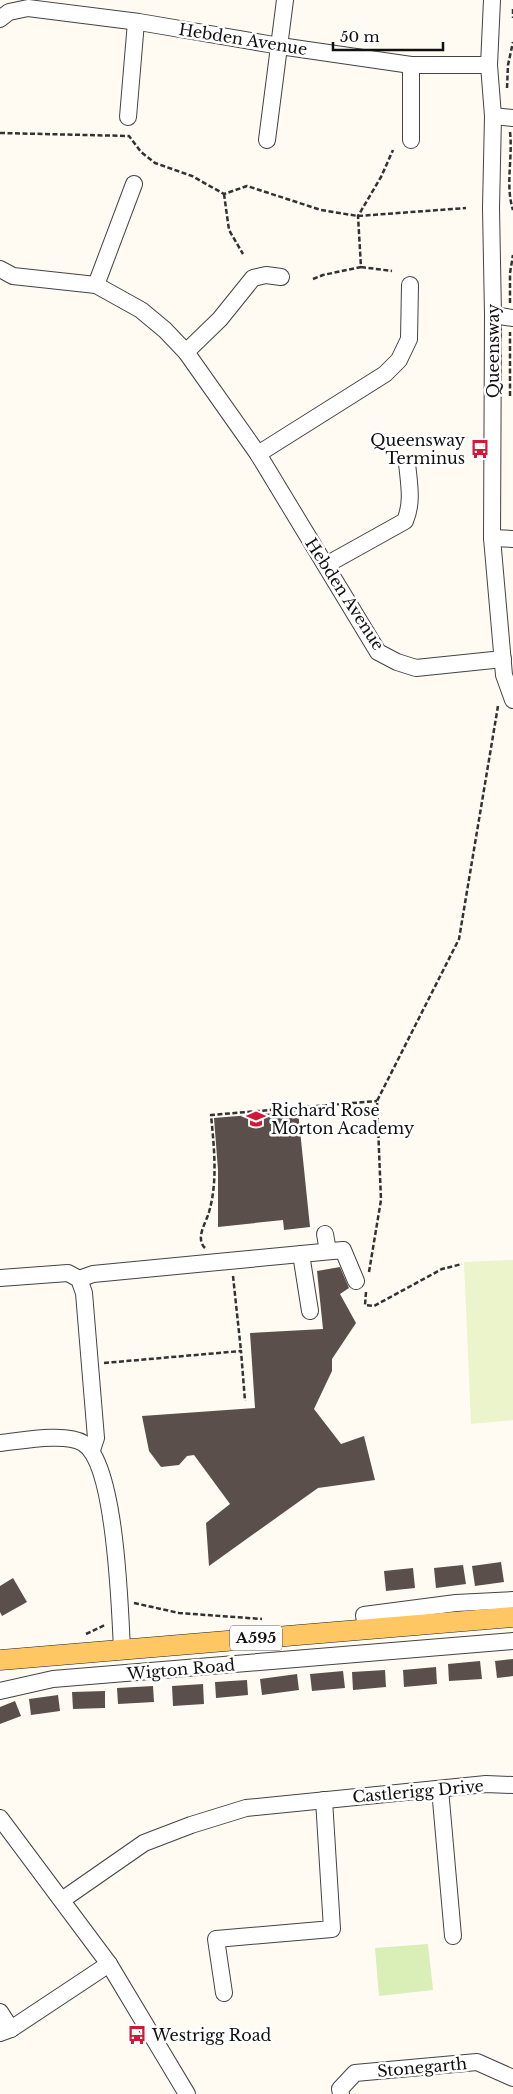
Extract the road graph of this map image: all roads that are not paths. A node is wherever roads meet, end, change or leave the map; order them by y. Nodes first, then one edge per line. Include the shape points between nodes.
1 (285, 0) edge
2 (492, 0) edge
3 (0, 19) edge
4 (136, 22) junction
5 (280, 46) junction
6 (411, 65) junction
7 (488, 65) junction
8 (493, 116) junction
9 (128, 117) dead end
10 (511, 123) edge
11 (267, 140) dead end
12 (410, 140) dead end
13 (134, 184) dead end
14 (0, 269) edge
15 (281, 277) dead end
16 (96, 285) junction
17 (410, 285) dead end
18 (512, 313) edge
19 (493, 315) junction
20 (186, 352) junction
21 (258, 454) junction
22 (407, 463) dead end
23 (492, 538) junction
24 (513, 539) edge
25 (326, 565) junction
26 (503, 659) junction
27 (506, 701) edge
28 (325, 1234) dead end
29 (328, 1251) junction
30 (301, 1254) junction
31 (0, 1278) edge
32 (79, 1279) junction
33 (364, 1280) road end
34 (310, 1311) dead end
35 (0, 1443) edge
36 (92, 1450) junction
37 (513, 1600) edge
38 (513, 1617) edge
39 (366, 1630) junction
40 (513, 1641) edge
41 (122, 1650) junction
42 (0, 1660) edge
43 (0, 1691) edge
44 (513, 1785) edge
45 (440, 1789) junction
46 (324, 1800) junction
47 (0, 1818) edge
48 (62, 1900) junction
49 (453, 1936) dead end
50 (109, 1964) junction
51 (224, 1993) dead end
52 (0, 2012) edge
53 (5, 2031) edge
54 (513, 2078) edge
55 (186, 2094) edge
56 (341, 2094) edge

1 - 5 street
2 - 7 street, Queensway
3 - 4 street, Hebden Avenue via 8,12 28,8
4 - 5 street, Hebden Avenue
4 - 9 street
5 - 6 street, Hebden Avenue
5 - 11 street
6 - 7 street, Hebden Avenue
6 - 12 street
7 - 8 street, Queensway
8 - 10 street
8 - 19 street, Queensway
13 - 16 street
14 - 16 street, Hebden Avenue via 14,276
15 - 20 street via 266,275 253,278 220,319
16 - 20 street, Hebden Avenue via 141,310
17 - 21 street via 409,339 399,360 385,374
18 - 19 street
19 - 23 street, Queensway
20 - 21 street, Hebden Avenue
21 - 25 street, Hebden Avenue
22 - 25 street via 410,509 405,521
23 - 24 street
23 - 26 street, Queensway
25 - 26 street, Hebden Avenue via 378,652 396,662 416,668
26 - 27 street, Queensway
28 - 29 street
29 - 30 street
29 - 33 street via 343,1250
30 - 32 street via 94,1274
30 - 34 street
31 - 32 street via 68,1273
32 - 36 street via 84,1293 96,1438
35 - 36 street via 69,1438
36 - 41 street via 112,1517
37 - 39 street via 456,1603 364,1615
38 - 39 main road, Wigton Road / A595
39 - 41 main road, Wigton Road / A595
40 - 43 street, Wigton Road via 52,1679
41 - 42 main road, Wigton Road / A595
44 - 45 street, Castlerigg Drive
45 - 46 street, Castlerigg Drive
45 - 49 street
46 - 48 street, Castlerigg Drive via 246,1808 144,1843
46 - 51 street via 332,1929 216,1939
47 - 48 street
48 - 50 street
50 - 53 street
50 - 55 street
52 - 53 street
54 - 56 street, Stonegarth via 477,2062 355,2073 340,2089

